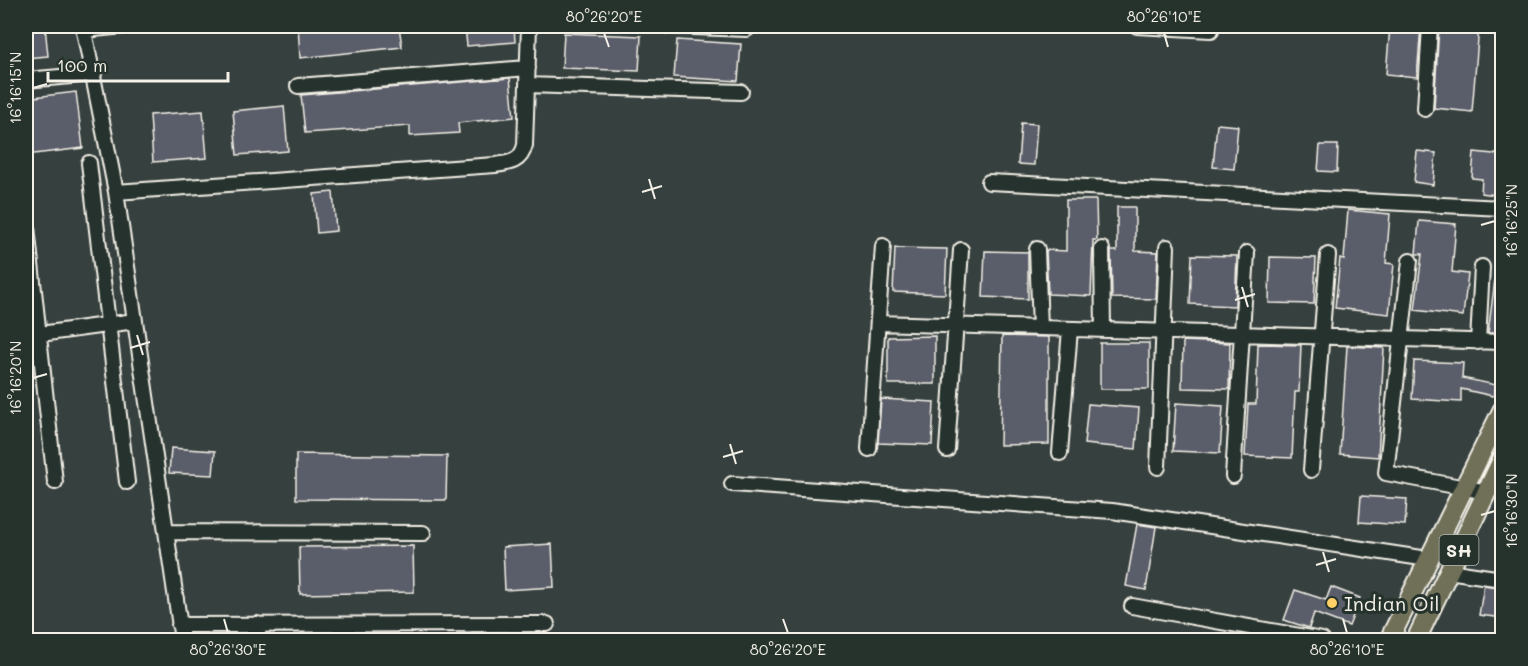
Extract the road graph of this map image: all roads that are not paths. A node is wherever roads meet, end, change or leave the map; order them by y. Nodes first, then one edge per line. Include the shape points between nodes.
1 (124, 26) edge
2 (529, 26) edge
3 (668, 26) edge
4 (1137, 26) edge
5 (1430, 26) edge
6 (84, 28) edge
7 (747, 29) dead end
8 (1211, 30) dead end
9 (528, 68) junction
10 (94, 74) junction
11 (26, 80) edge
12 (527, 85) junction
13 (298, 86) dead end
14 (741, 92) dead end
15 (1425, 109) dead end
16 (89, 163) dead end
17 (989, 182) dead end
18 (116, 192) junction
19 (1503, 208) edge
20 (26, 218) edge
21 (883, 246) dead end
22 (1167, 247) dead end
23 (1037, 249) dead end
24 (1102, 249) dead end
25 (961, 250) dead end
26 (1247, 253) dead end
27 (1328, 255) dead end
28 (1410, 261) dead end
29 (1482, 267) dead end
30 (135, 321) junction
31 (878, 323) junction
32 (109, 325) junction
33 (956, 326) junction
34 (1040, 328) junction
35 (1070, 329) junction
36 (1103, 330) junction
37 (1164, 332) junction
38 (1242, 334) junction
39 (32, 335) edge
40 (1321, 337) junction
41 (1402, 339) junction
42 (1478, 342) junction
43 (1503, 342) edge
44 (1503, 411) edge
45 (869, 449) dead end
46 (947, 450) dead end
47 (1060, 453) dead end
48 (1503, 460) edge
49 (1158, 467) dead end
50 (1311, 470) dead end
51 (1233, 476) dead end
52 (55, 482) dead end
53 (127, 482) dead end
54 (732, 484) dead end
55 (1464, 487) junction
56 (1487, 492) junction
57 (166, 532) junction
58 (423, 533) dead end
59 (1428, 559) junction
60 (1448, 572) junction
61 (1503, 579) edge
62 (1132, 606) dead end
63 (257, 624) junction
64 (547, 624) dead end
65 (179, 625) junction
66 (182, 640) edge
67 (259, 640) edge
68 (1322, 640) edge
69 (1389, 640) edge
70 (1416, 640) edge

1 - 6 street
2 - 9 street
3 - 7 street
4 - 8 street
5 - 15 street
6 - 10 street
9 - 12 street
9 - 13 street
10 - 11 street
10 - 18 street
12 - 14 street
12 - 18 street via 523,154 508,163
16 - 32 street
17 - 19 street
18 - 30 street
20 - 39 street
21 - 31 street
22 - 37 street
23 - 34 street
24 - 36 street
25 - 33 street
26 - 38 street
27 - 40 street
28 - 41 street
29 - 42 street
30 - 32 street
30 - 57 street
31 - 33 street
31 - 45 street
32 - 39 street
32 - 53 street
33 - 34 street
33 - 46 street
34 - 35 street
35 - 36 street
35 - 47 street
36 - 37 street
37 - 38 street
37 - 49 street
38 - 40 street
38 - 51 street
39 - 52 street
40 - 41 street
40 - 50 street
41 - 42 street
41 - 55 street via 1386,473
42 - 43 street
44 - 55 main road
48 - 56 main road, SH
54 - 59 street via 1112,511
55 - 56 street
55 - 59 main road
56 - 60 main road, SH
57 - 58 street
57 - 65 street
59 - 69 main road
60 - 61 street
60 - 70 main road, SH
62 - 68 street
63 - 64 street
63 - 65 street
63 - 67 street
65 - 66 street

